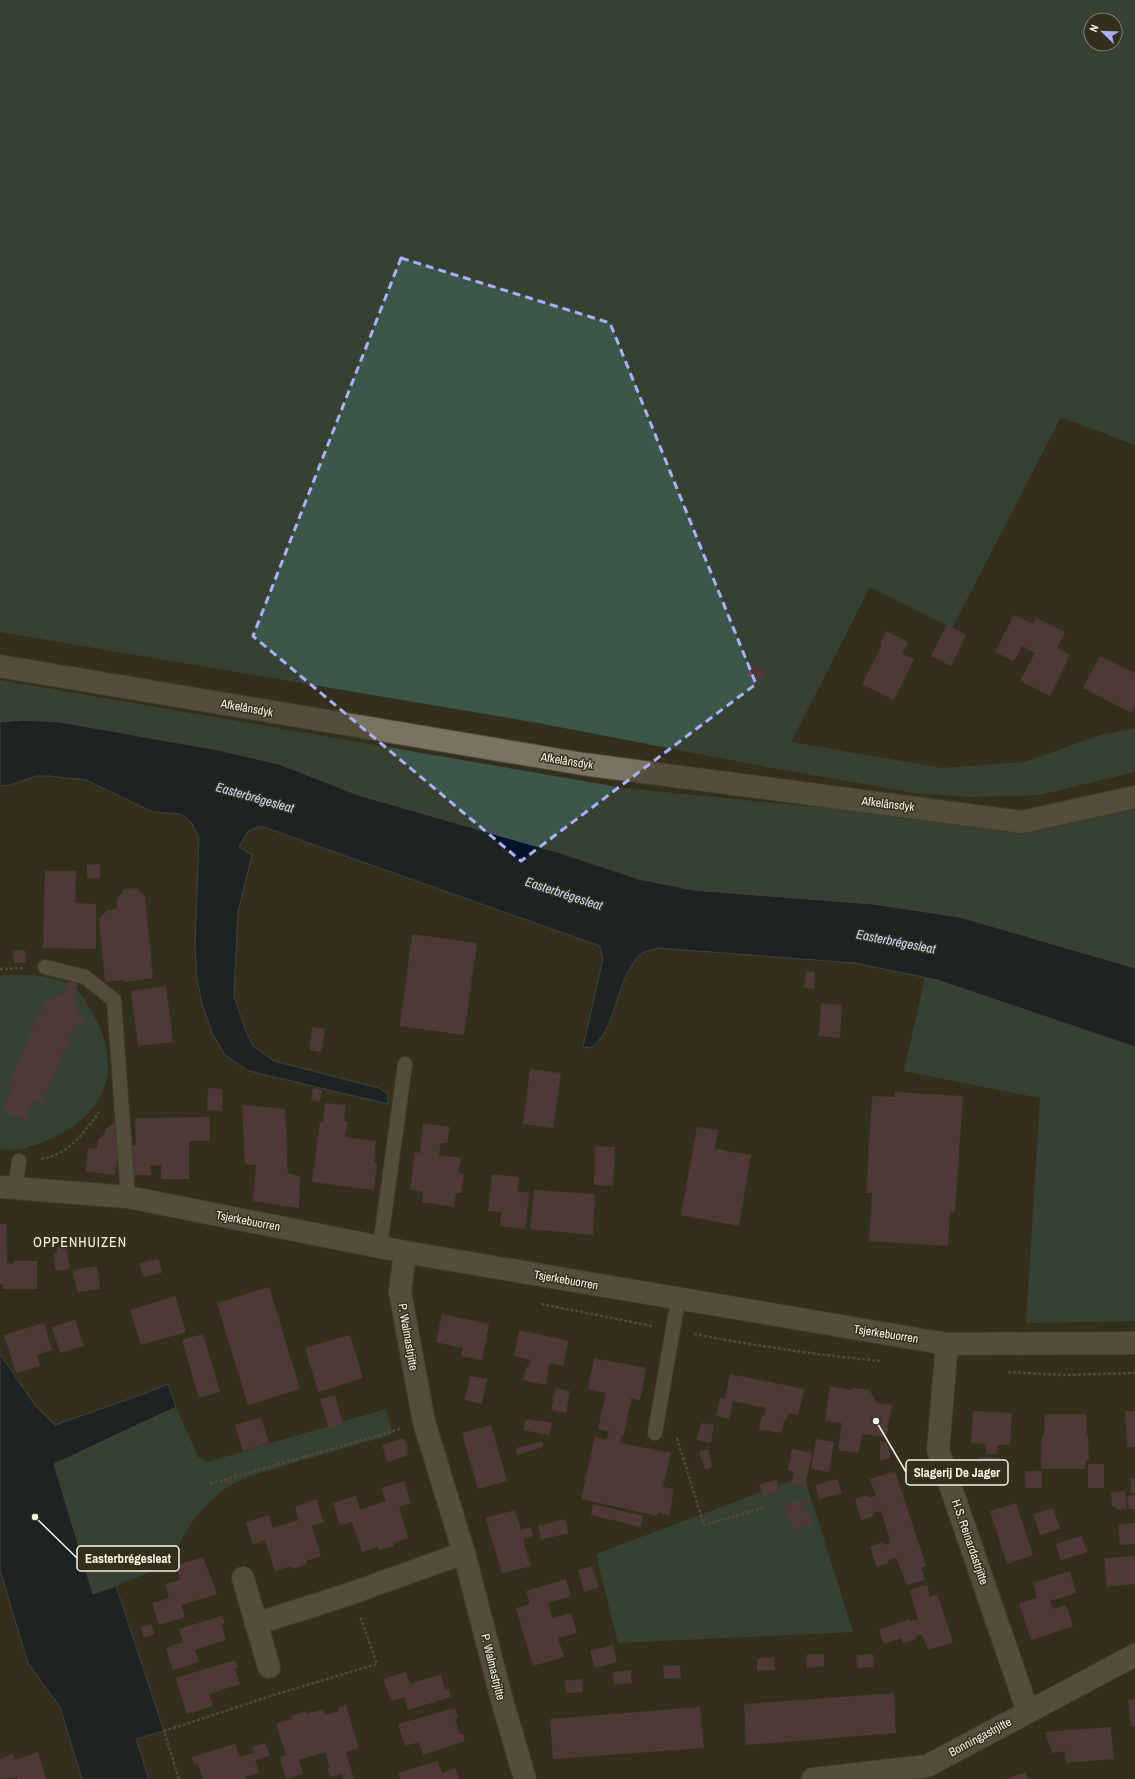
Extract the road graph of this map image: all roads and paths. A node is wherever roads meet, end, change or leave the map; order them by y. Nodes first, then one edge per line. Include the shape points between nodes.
1 (0, 666) edge
2 (1135, 797) edge
3 (45, 967) dead end
4 (405, 1064) dead end
5 (119, 1084) junction
6 (19, 1162) joint
7 (7, 1187) edge
8 (128, 1197) junction
9 (380, 1247) junction
10 (405, 1252) junction
11 (678, 1300) junction
12 (1135, 1343) edge
13 (947, 1344) junction
14 (424, 1422) junction
15 (655, 1433) joint
16 (210, 1484) dead end
17 (766, 1507) dead end
18 (464, 1553) junction
19 (243, 1578) dead end
20 (256, 1624) junction
21 (1135, 1655) edge
22 (269, 1667) dead end
23 (1028, 1712) junction
24 (525, 1779) edge
25 (813, 1779) edge

1 - 2 street, Afkelânsdyk via 583,764 1022,822
3 - 5 lane via 85,977 114,1000
4 - 9 lane
5 - 6 path via 73,1144 50,1158
5 - 8 lane
6 - 7 lane
7 - 8 street, Tsjerkebuorren
8 - 9 street, Tsjerkebuorren
9 - 10 street, Tsjerkebuorren
10 - 11 street, Tsjerkebuorren
10 - 14 street, P. Walmastrjitte via 400,1292
11 - 13 street, Tsjerkebuorren
11 - 15 lane
12 - 13 street, Tsjerkebuorren
13 - 23 street, H.S. Reinardastrjitte via 938,1450
14 - 16 path
14 - 18 street, P. Walmastrjitte
15 - 17 path via 678,1438 704,1525
18 - 20 street via 352,1594
18 - 24 street, P. Walmastrjitte
19 - 20 street
20 - 22 street
21 - 23 street, Bonningastrjitte
23 - 25 street, Bonningastrjitte via 927,1766

